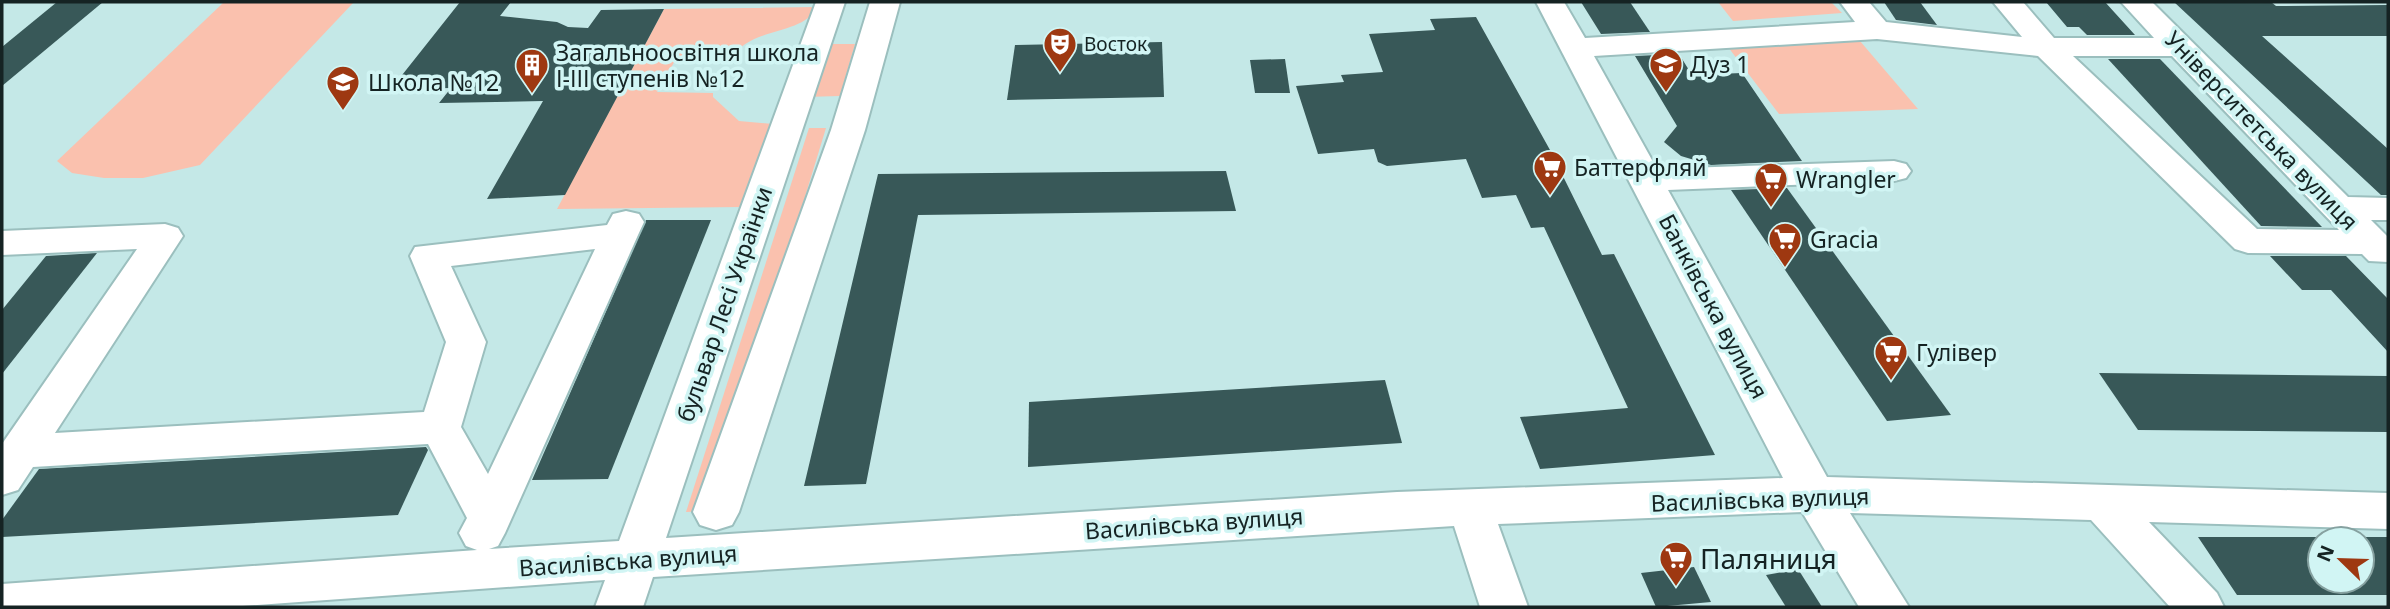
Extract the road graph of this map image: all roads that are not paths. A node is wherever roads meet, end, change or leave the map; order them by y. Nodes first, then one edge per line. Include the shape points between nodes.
1 (830, 2) edge
2 (884, 2) edge
3 (1550, 2) edge
4 (1854, 2) edge
5 (2008, 2) edge
6 (2136, 2) edge
7 (1877, 30) junction
8 (2045, 46) junction
9 (2181, 47) junction
10 (1576, 48) junction
11 (1894, 171) dead end
12 (1647, 180) junction
13 (2337, 208) junction
14 (2388, 209) edge
15 (9, 251) edge
16 (2380, 251) edge
17 (440, 427) junction
18 (11, 465) edge
19 (1814, 494) junction
20 (2103, 503) junction
21 (1470, 507) junction
22 (2388, 510) edge
23 (716, 512) dead end
24 (489, 517) junction
25 (636, 559) junction
26 (465, 570) junction
27 (91, 602) edge
28 (2, 604) edge
29 (619, 607) edge
30 (1504, 607) edge
31 (1885, 607) edge
32 (2200, 607) edge

1 - 25 street, бульвар Лесі Українки
2 - 23 street via 848,130
3 - 10 street, Банківська вулиця
4 - 7 street
5 - 8 street
6 - 9 street, Університетська вулиця
7 - 8 street
7 - 10 street
8 - 9 street
8 - 16 street via 2248,241
9 - 13 street, Університетська вулиця
10 - 12 street, Банківська вулиця
11 - 12 street
12 - 19 street, Банківська вулиця
13 - 14 street
13 - 16 street, Університетська вулиця
15 - 18 street via 165,236
17 - 18 street
17 - 24 street
17 - 24 street via 466,342 428,256 623,229
19 - 20 street, Василівська вулиця
19 - 21 street, Василівська вулиця
19 - 31 street, Банківська вулиця
20 - 22 street, Василівська вулиця
20 - 32 street
21 - 25 street, Василівська вулиця
21 - 30 street
24 - 26 street
25 - 26 street, Василівська вулиця
25 - 29 street, бульвар Лесі Українки
26 - 27 street, Василівська вулиця
27 - 28 street, Василівська вулиця

